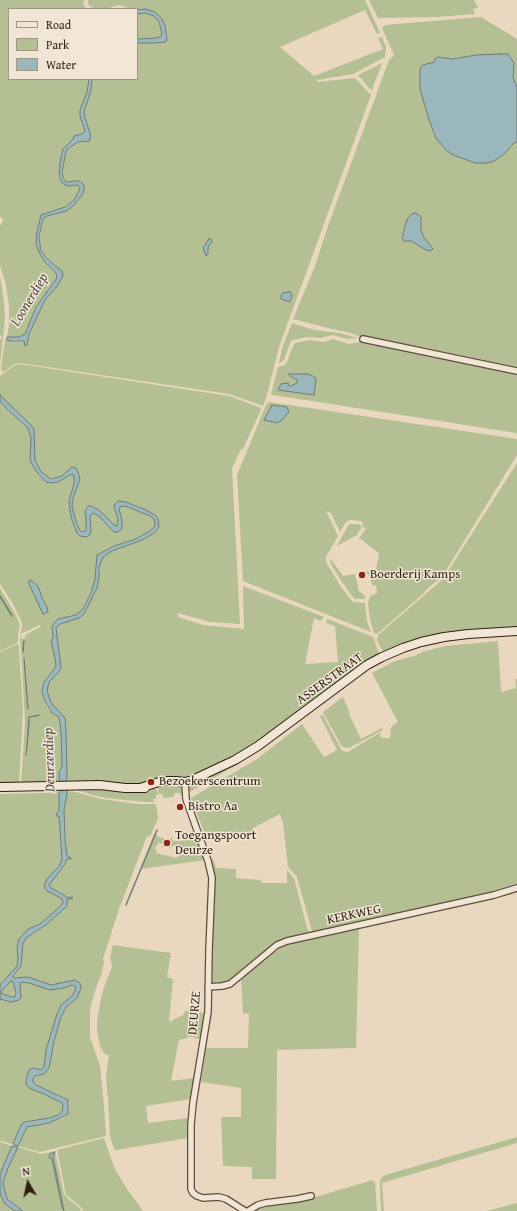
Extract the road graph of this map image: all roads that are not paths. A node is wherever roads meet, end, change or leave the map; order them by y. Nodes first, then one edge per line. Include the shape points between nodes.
1 (363, 339) dead end
2 (517, 371) edge
3 (517, 631) edge
4 (185, 782) junction
5 (0, 787) edge
6 (517, 888) edge
7 (208, 987) junction
8 (311, 1196) dead end
9 (245, 1211) edge
10 (248, 1211) edge

1 - 2 street
3 - 4 main road, ASSERSTRAAT via 432,639 382,656 258,746 235,760
4 - 5 main road, ASSERSTRAAT via 170,781 140,788 100,785
4 - 7 street, DEURZE via 186,799 212,878
6 - 7 street, KERKWEG via 287,941 277,945 230,984
7 - 9 street, DEURZE via 208,1012 191,1125 192,1189 196,1196 226,1199
8 - 10 street via 265,1203

